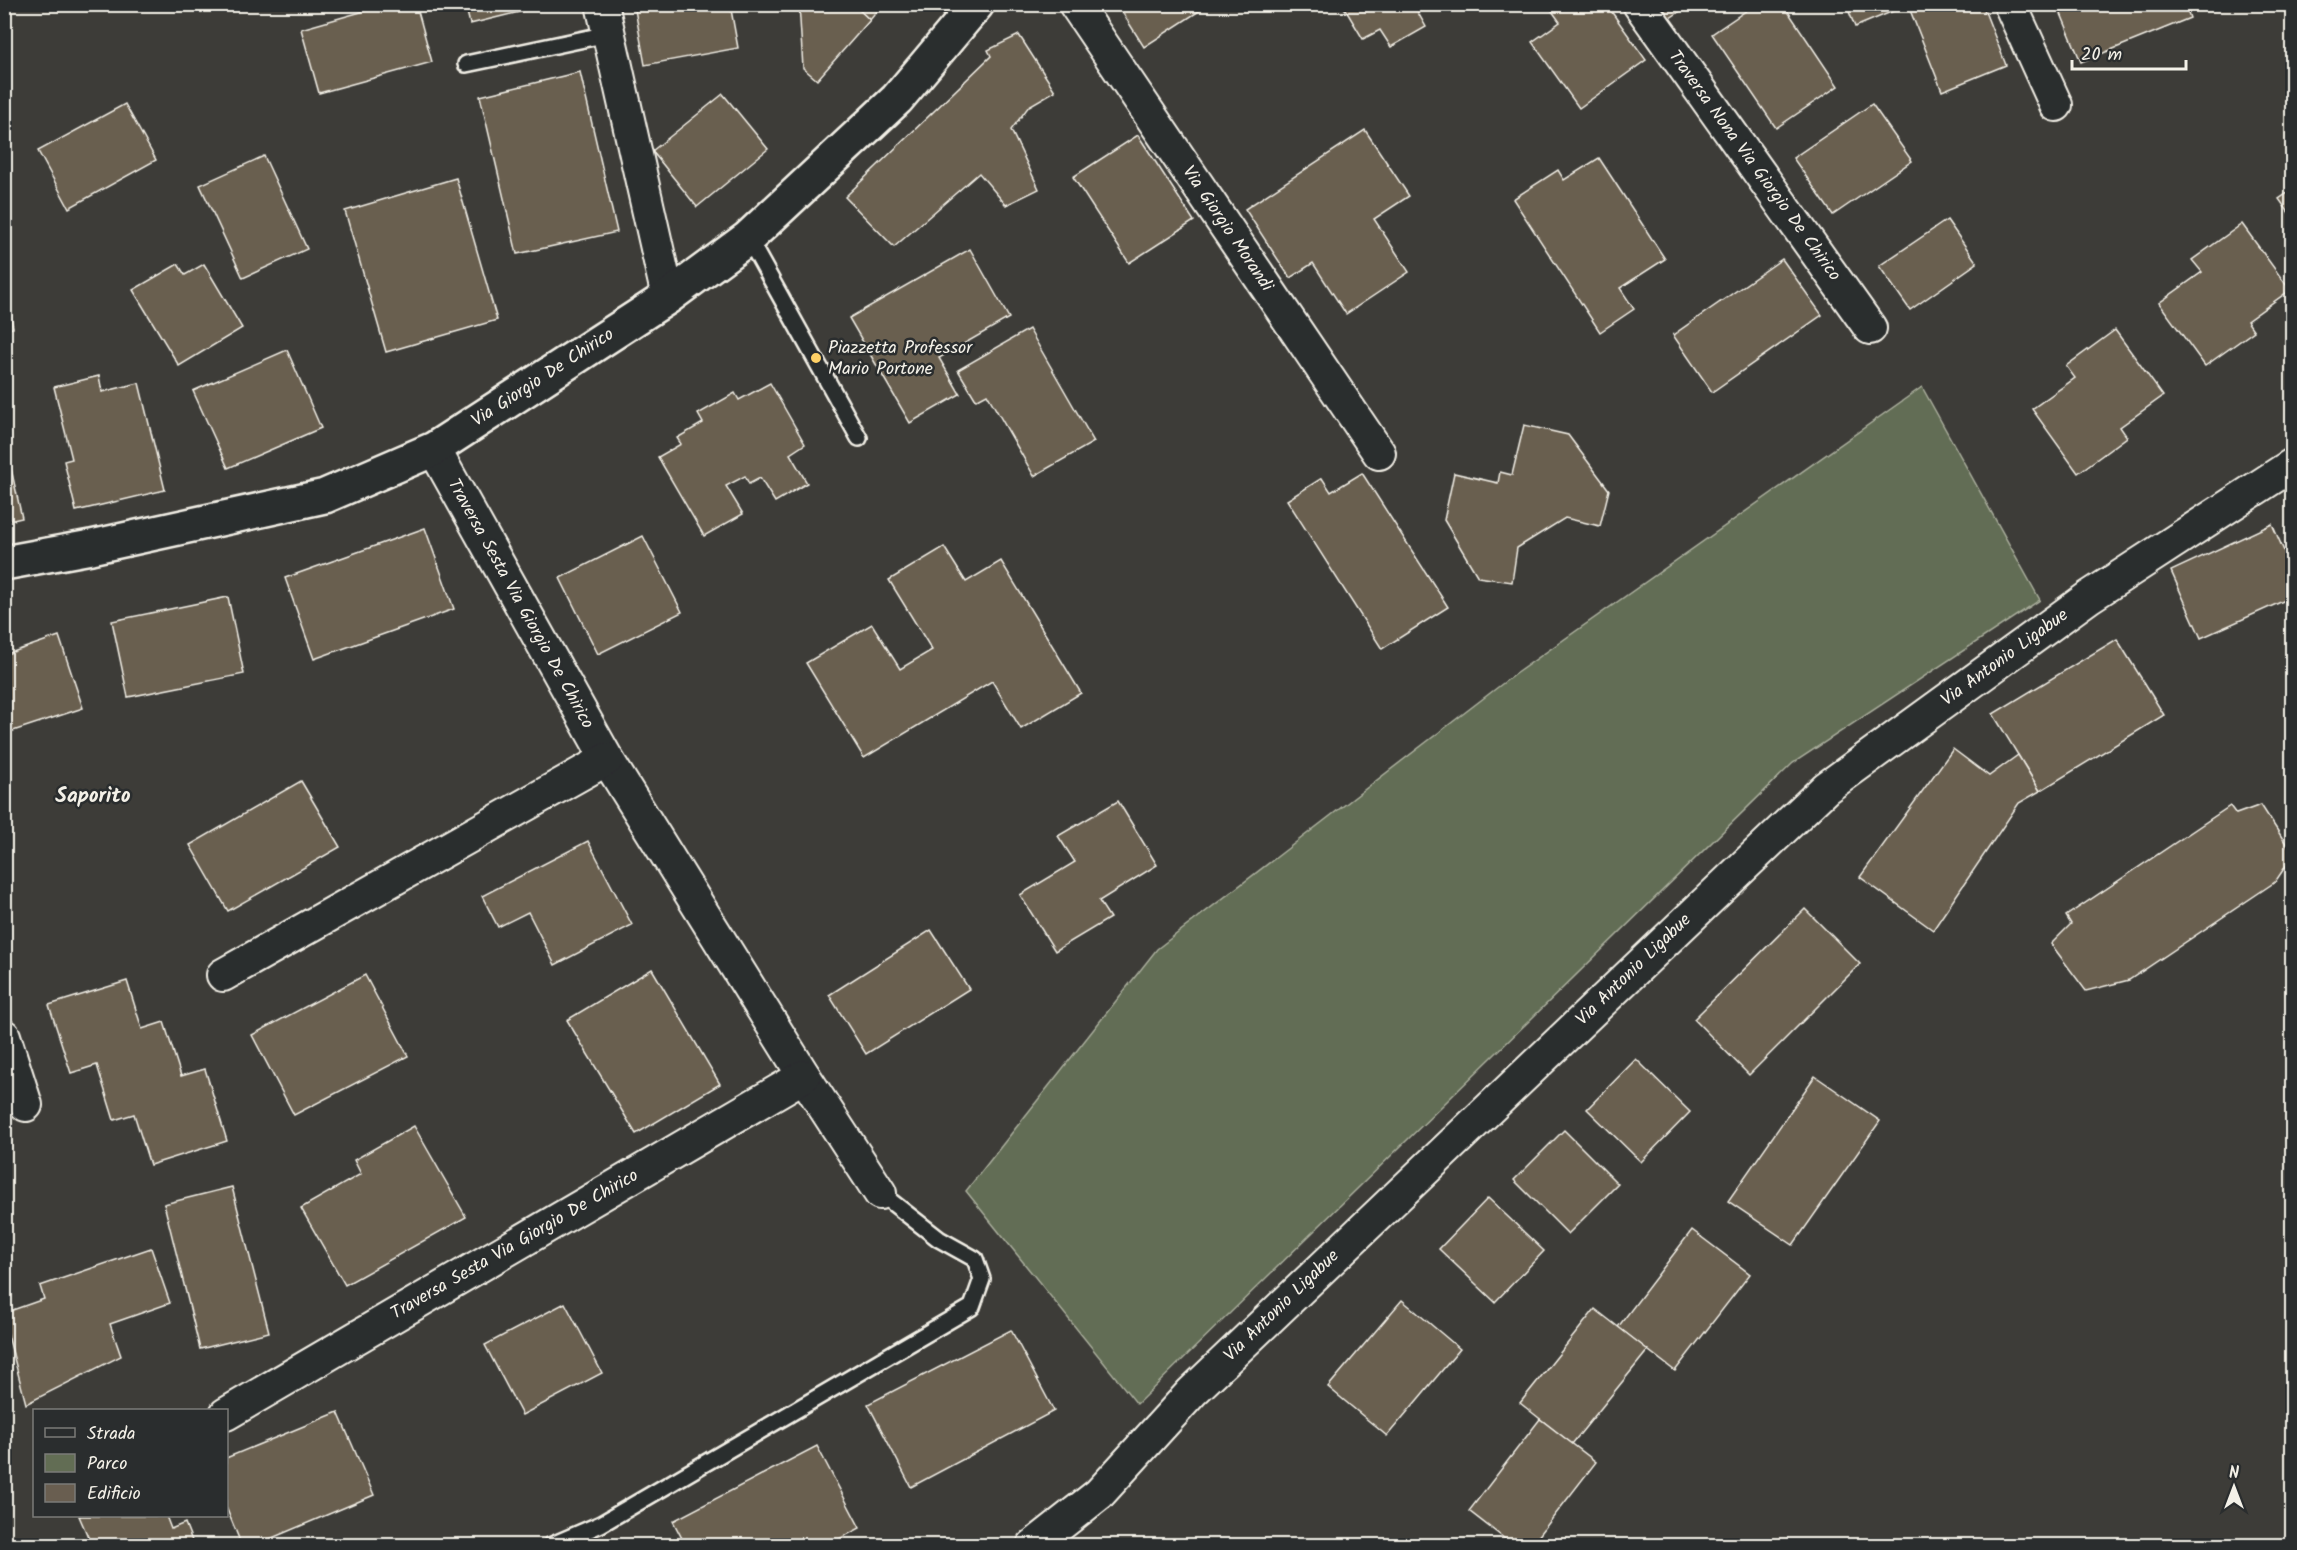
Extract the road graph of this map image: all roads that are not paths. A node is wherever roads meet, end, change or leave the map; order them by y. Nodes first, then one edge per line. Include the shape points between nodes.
1 (977, 4) edge
2 (1074, 4) edge
3 (1639, 4) edge
4 (2010, 4) edge
5 (605, 19) edge
6 (466, 64) dead end
7 (2056, 105) dead end
8 (748, 238) junction
9 (668, 297) junction
10 (1870, 328) dead end
11 (859, 438) dead end
12 (434, 449) junction
13 (1379, 453) dead end
14 (2292, 465) edge
15 (4, 563) edge
16 (606, 759) junction
17 (223, 975) dead end
18 (4, 1036) edge
19 (804, 1076) junction
20 (26, 1105) dead end
21 (880, 1193) joint
22 (228, 1413) edge
23 (550, 1545) edge
24 (1033, 1545) edge

1 - 8 main road, Via Giorgio De Chirico via 897,99
2 - 13 street, Via Giorgio Morandi
3 - 10 street, Traversa Nona Via Giorgio De Chirico
4 - 7 street
5 - 6 lane
5 - 9 street
8 - 9 main road, Via Giorgio De Chirico
8 - 11 lane
9 - 12 main road, Via Giorgio De Chirico
12 - 15 main road, Via Giorgio De Chirico via 325,496
12 - 16 street, Traversa Sesta Via Giorgio De Chirico
14 - 24 street, Via Antonio Ligabue via 2089,597 1826,788 1192,1392 1099,1494
16 - 17 street
16 - 19 street, Traversa Sesta Via Giorgio De Chirico
18 - 20 street
19 - 21 street, Traversa Sesta Via Giorgio De Chirico
19 - 22 street, Traversa Sesta Via Giorgio De Chirico
21 - 23 lane via 939,1239 975,1259 982,1279 972,1307 601,1524

